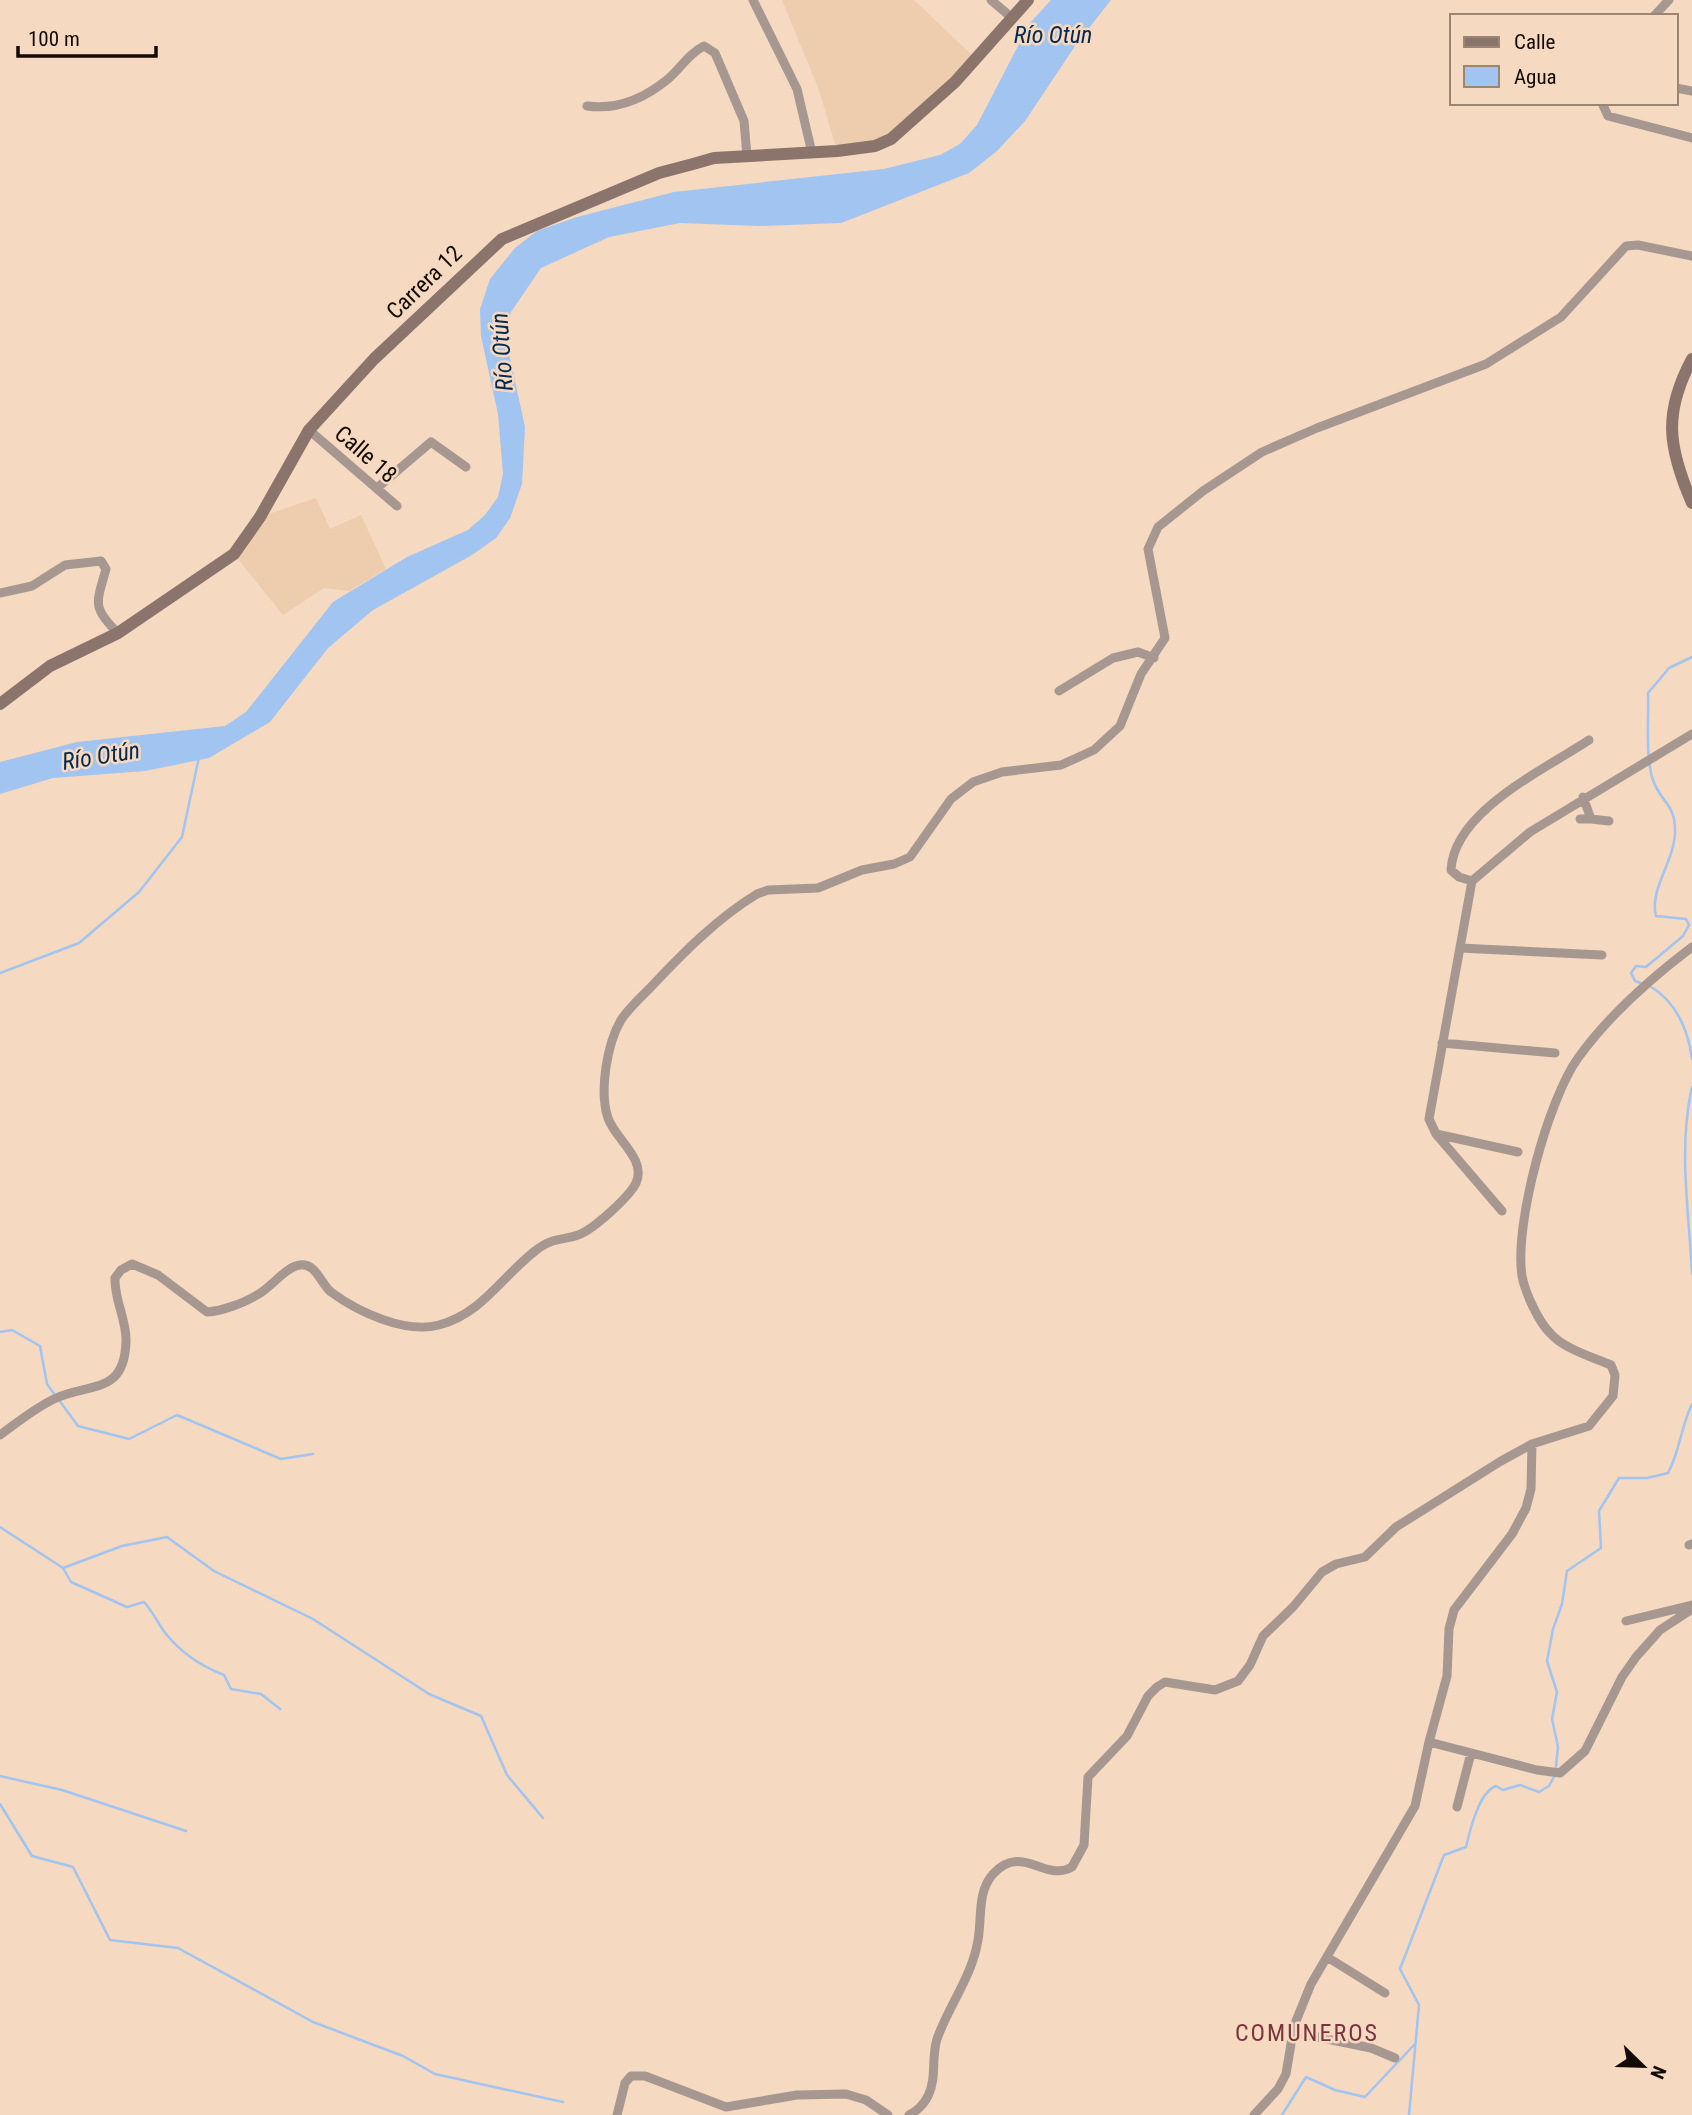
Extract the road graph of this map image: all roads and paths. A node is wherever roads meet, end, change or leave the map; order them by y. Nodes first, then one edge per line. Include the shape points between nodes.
1 (753, 0) edge
2 (991, 0) edge
3 (1028, 0) edge
4 (1669, 0) edge
5 (1656, 14) edge
6 (1011, 17) junction
7 (1603, 105) edge
8 (587, 106) dead end
9 (1692, 138) edge
10 (812, 153) junction
11 (747, 156) junction
12 (1692, 256) edge
13 (1692, 359) edge
14 (309, 430) junction
15 (466, 467) dead end
16 (377, 488) junction
17 (1692, 503) edge
18 (397, 506) dead end
19 (0, 593) edge
20 (118, 633) junction
21 (1154, 658) junction
22 (1059, 691) dead end
23 (0, 705) edge
24 (1692, 734) edge
25 (1589, 740) dead end
26 (1583, 797) junction
27 (1580, 819) dead end
28 (1591, 819) junction
29 (1609, 821) dead end
30 (1472, 881) junction
31 (1692, 947) edge
32 (1460, 948) junction
33 (1602, 955) dead end
34 (1442, 1043) junction
35 (1555, 1052) dead end
36 (1436, 1134) junction
37 (1518, 1152) dead end
38 (1502, 1212) dead end
39 (0, 1435) edge
40 (1532, 1444) junction
41 (1692, 1607) edge
42 (1626, 1621) dead end
43 (1429, 1742) junction
44 (1471, 1753) junction
45 (1457, 1807) dead end
46 (1327, 1956) junction
47 (1385, 1993) dead end
48 (1293, 2032) junction
49 (1395, 2057) dead end
50 (617, 2115) edge
51 (888, 2115) edge
52 (909, 2115) edge
53 (1254, 2115) edge

1 - 10 street via 797,89
2 - 6 street
3 - 6 street, Carrera 12
4 - 5 street
6 - 10 street, Carrera 12 via 927,110 891,139 875,146
7 - 9 street via 1608,116
8 - 11 street via 608,109 639,97 704,46 715,53 744,121
10 - 11 street, Carrera 12
11 - 14 street, Carrera 12 via 714,158 659,173 502,239 373,359
12 - 21 street via 1626,246 1561,317 1486,364 1262,452 1193,498 1158,527 1149,542 1165,638
13 - 17 street via 1671,407 1670,430
14 - 16 street, Calle 18
14 - 20 street, Carrera 12 via 234,554
15 - 16 street via 431,442
16 - 18 street, Calle 18
19 - 20 street via 32,586 65,565 101,561 106,569 97,605
20 - 23 street, Carrera 12 via 50,666
21 - 22 street via 1138,652 1113,658
21 - 39 street via 1141,674 1120,726 1094,750 1060,765 1002,772 973,782 951,799 910,857 818,888 757,894 684,951 621,1021 610,1052 607,1116 639,1169 636,1183 593,1229 540,1247 477,1306 439,1325 410,1327 353,1306 306,1266 293,1268 257,1295 207,1312 158,1275 132,1264 115,1278 126,1342 114,1379 52,1400
24 - 26 street
25 - 30 street via 1477,816 1457,840 1451,870
26 - 28 street
26 - 30 street via 1530,832
27 - 28 street
28 - 29 street
30 - 32 street
31 - 40 street via 1634,994 1579,1057 1552,1108 1523,1223 1522,1276 1549,1333 1611,1365 1616,1385 1613,1396 1589,1426
32 - 33 street
32 - 34 street
34 - 35 street
34 - 36 street via 1429,1119
36 - 37 street
36 - 38 street
40 - 43 street via 1526,1508 1512,1534 1454,1610 1448,1629 1447,1676
40 - 52 street via 1396,1527 1365,1557 1322,1572 1263,1636 1238,1681 1215,1690 1165,1682 1148,1696 1127,1736 1088,1777 1084,1844 1072,1867 1055,1872 1031,1862 1009,1863 993,1874 984,1889 978,1941 966,1982 938,2038 933,2082 921,2106
41 - 42 street
41 - 44 street via 1660,1630 1636,1657 1586,1751 1557,1773
43 - 44 street
43 - 46 street via 1415,1806
44 - 45 street
46 - 47 street
46 - 48 street
48 - 49 street
48 - 53 street via 1286,2074
50 - 51 street via 625,2083 631,2076 645,2076 726,2108 797,2095 846,2094 866,2100

